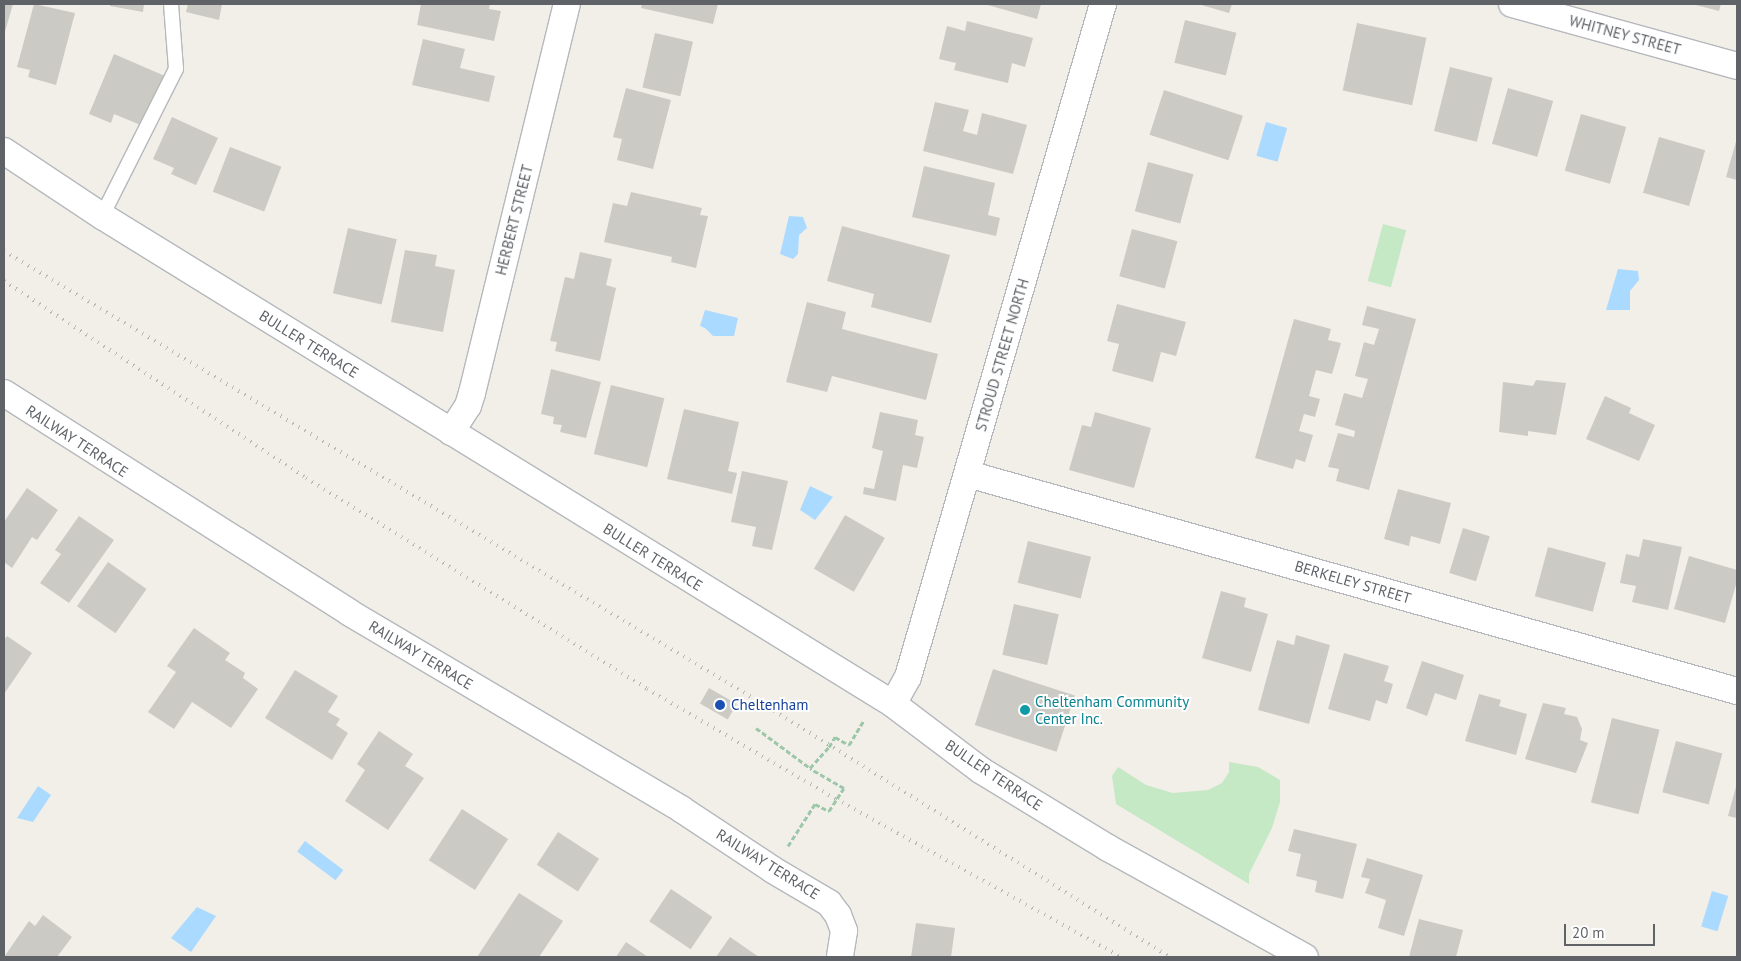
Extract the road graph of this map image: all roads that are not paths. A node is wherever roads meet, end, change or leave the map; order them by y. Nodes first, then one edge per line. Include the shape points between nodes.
1 (171, 4) edge
2 (567, 4) edge
3 (1103, 4) edge
4 (1512, 4) edge
5 (1737, 66) edge
6 (4, 151) edge
7 (102, 216) junction
8 (4, 393) edge
9 (452, 432) junction
10 (968, 474) junction
11 (1737, 691) edge
12 (893, 704) junction
13 (840, 957) edge
14 (1305, 957) edge

1 - 7 lane via 176,69
2 - 9 street, HERBERT STREET via 472,393
3 - 10 street, STROUD STREET NORTH
4 - 5 street, WHITNEY STREET
6 - 7 street, BULLER TERRACE
7 - 9 street, BULLER TERRACE
8 - 13 street, RAILWAY TERRACE via 350,614 681,809 829,903 844,931
9 - 12 street, BULLER TERRACE
10 - 11 street, BERKELEY STREET
10 - 12 street, STROUD STREET NORTH via 908,677
12 - 14 street, BULLER TERRACE via 982,770 1108,848

